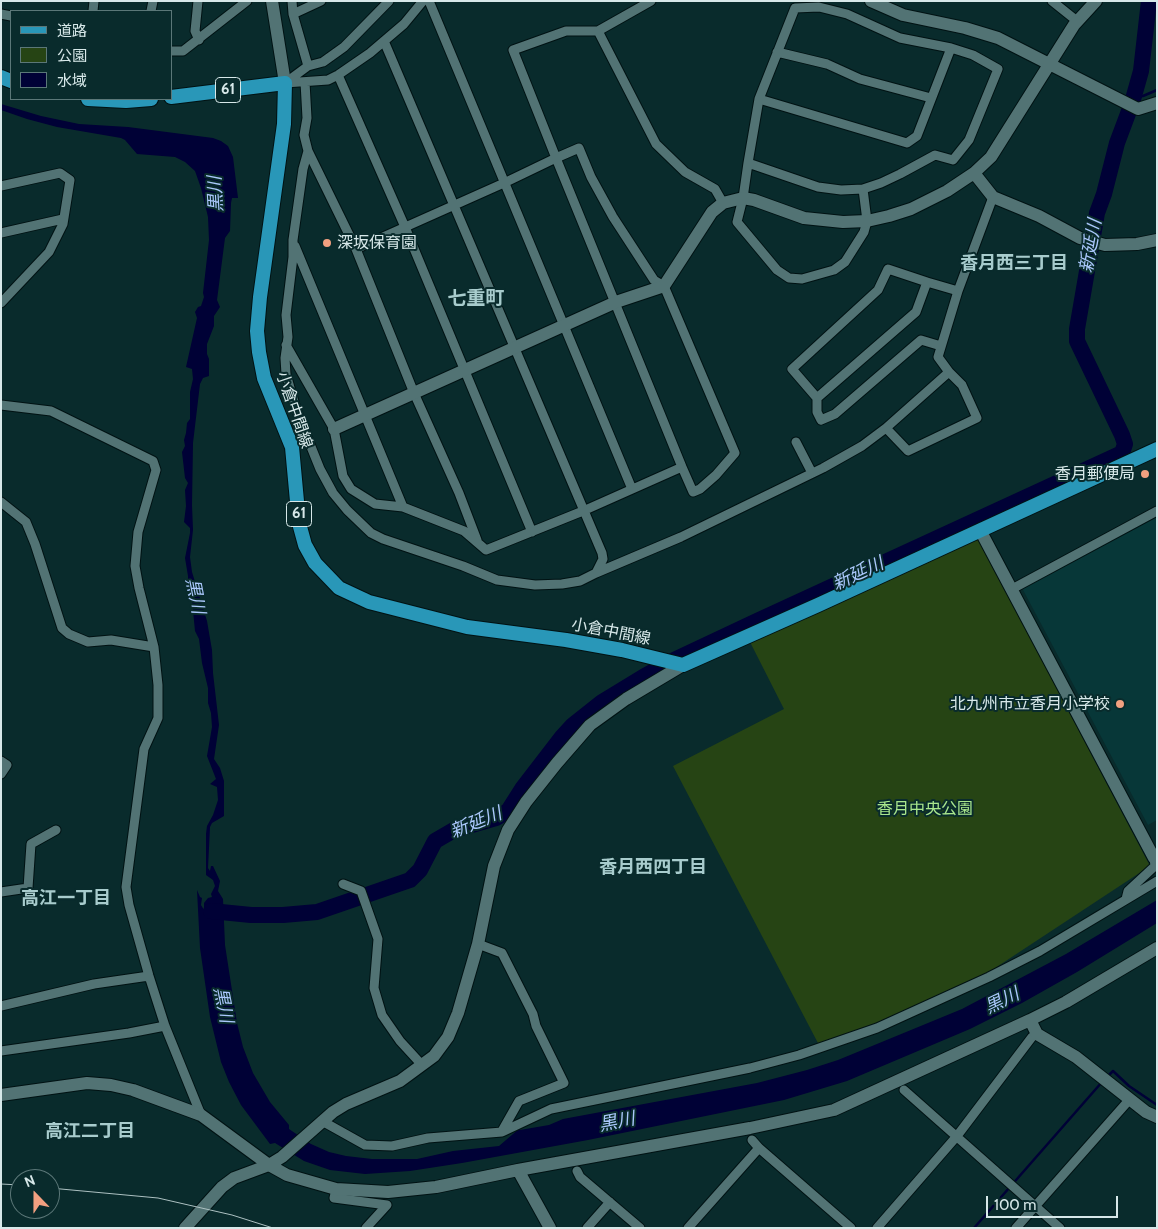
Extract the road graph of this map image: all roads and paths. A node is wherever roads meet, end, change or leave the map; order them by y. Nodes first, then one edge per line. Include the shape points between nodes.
1 (198, 1) edge
2 (247, 1) edge
3 (272, 1) edge
4 (292, 1) edge
5 (321, 1) edge
6 (389, 1) edge
7 (423, 1) edge
8 (429, 1) edge
9 (651, 1) edge
10 (871, 1) edge
11 (1052, 1) edge
12 (1096, 1) edge
13 (293, 14) junction
14 (1077, 21) junction
15 (598, 31) junction
16 (199, 40) junction
17 (384, 41) junction
18 (951, 48) junction
19 (172, 51) edge
20 (777, 52) junction
21 (1049, 63) junction
22 (308, 66) junction
23 (338, 75) junction
24 (305, 82) junction
25 (284, 83) junction
26 (172, 97) edge
27 (931, 98) junction
28 (759, 99) junction
29 (1157, 103) edge
30 (308, 151) junction
31 (556, 158) junction
32 (748, 163) junction
33 (974, 173) junction
34 (504, 183) junction
35 (1, 186) edge
36 (863, 189) junction
37 (993, 197) junction
38 (743, 198) junction
39 (723, 203) junction
40 (454, 205) junction
41 (63, 218) junction
42 (867, 220) junction
43 (405, 227) junction
44 (1, 232) edge
45 (293, 240) junction
46 (1157, 240) edge
47 (356, 249) junction
48 (926, 282) junction
49 (664, 286) junction
50 (958, 291) junction
51 (616, 302) junction
52 (1, 303) edge
53 (564, 325) junction
54 (286, 345) junction
55 (941, 346) junction
56 (514, 347) junction
57 (465, 369) junction
58 (949, 372) junction
59 (414, 393) junction
60 (817, 398) junction
61 (1, 405) edge
62 (366, 415) junction
63 (886, 428) junction
64 (334, 429) junction
65 (796, 442) dead end
66 (1157, 449) edge
67 (682, 467) junction
68 (812, 473) junction
69 (632, 489) junction
70 (1, 502) edge
71 (403, 507) junction
72 (583, 511) junction
73 (1157, 511) edge
74 (980, 530) junction
75 (532, 532) junction
76 (477, 541) junction
77 (596, 573) junction
78 (1012, 589) junction
79 (154, 647) junction
80 (682, 665) junction
81 (1, 761) edge
82 (1, 774) edge
83 (56, 830) dead end
84 (1155, 857) edge
85 (1157, 881) edge
86 (343, 884) dead end
87 (1, 892) edge
88 (1126, 899) junction
89 (478, 944) junction
90 (1157, 948) edge
91 (149, 976) junction
92 (1, 1006) edge
93 (1030, 1020) junction
94 (165, 1026) junction
95 (1036, 1034) junction
96 (1, 1052) edge
97 (422, 1065) junction
98 (904, 1090) dead end
99 (1, 1096) edge
100 (1130, 1098) junction
101 (201, 1115) junction
102 (1157, 1118) edge
103 (318, 1125) junction
104 (502, 1132) junction
105 (957, 1136) junction
106 (752, 1140) dead end
107 (758, 1148) junction
108 (269, 1165) junction
109 (518, 1170) junction
110 (577, 1170) dead end
111 (336, 1189) junction
112 (610, 1202) junction
113 (1035, 1206) junction
114 (185, 1228) edge
115 (366, 1228) edge
116 (550, 1228) edge
117 (587, 1228) edge
118 (640, 1228) edge
119 (688, 1228) edge
120 (851, 1228) edge
121 (877, 1228) edge
122 (1016, 1228) edge
123 (1060, 1228) edge

1 - 16 street via 195,31
2 - 16 street
3 - 25 street
4 - 13 street
5 - 13 street
6 - 22 street via 344,47 323,62
7 - 17 street
8 - 34 street
9 - 15 street
10 - 21 street via 903,15 998,38
11 - 14 street
12 - 14 street
13 - 22 street
14 - 21 street
15 - 31 street via 566,31 513,50
15 - 39 street via 656,144 685,172 715,189
16 - 19 street via 183,51
17 - 23 street
17 - 40 street
18 - 20 street via 900,38 847,14 819,7 795,8
18 - 27 street
18 - 36 street via 998,69 968,140 953,160 935,154 900,174
20 - 27 street via 827,64 860,79
20 - 28 street
21 - 29 street via 1138,110
21 - 33 street via 991,157
22 - 25 street
23 - 24 street via 328,80
23 - 43 street
24 - 25 street
24 - 30 street via 307,118 304,135
25 - 26 main road, 61
25 - 80 main road, 小倉中間線 / 61 via 284,124 257,331 264,378 292,447 300,523 305,545 315,563 339,588 370,602 467,627 585,643
27 - 28 street via 917,136 907,143
28 - 32 street
30 - 45 street
30 - 47 street
31 - 34 street
31 - 49 street via 580,148 591,178 613,217 654,280
31 - 51 street
32 - 36 street via 818,187
32 - 38 street
33 - 37 street
33 - 42 street via 911,209
34 - 40 street
34 - 53 street
35 - 41 street via 60,173 70,180
36 - 42 street
37 - 46 street via 1080,238 1105,245
37 - 50 street
38 - 39 street
38 - 42 street via 804,218 843,222
38 - 42 street via 737,222 778,270 789,278 802,279 834,270 845,262 864,232
39 - 49 street via 712,212
40 - 43 street
40 - 56 street
41 - 44 street
41 - 52 street via 49,252
43 - 47 street
43 - 57 street
45 - 54 street
45 - 62 street
47 - 59 street
48 - 50 street
48 - 60 street via 916,312
48 - 60 street via 888,268 878,290 792,369
49 - 51 street
49 - 67 street via 735,452 716,475 692,492
50 - 55 street
51 - 53 street
51 - 67 street
53 - 56 street
53 - 69 street
54 - 64 street
54 - 77 street via 286,374 320,469 333,493 371,533 497,580 518,584 562,584
55 - 58 street via 938,357
55 - 60 street via 921,340 835,414 821,420 817,412
56 - 57 street
56 - 72 street
57 - 59 street
57 - 75 street
58 - 63 street
58 - 63 street via 962,386 977,418 908,452
59 - 62 street
59 - 76 street
61 - 79 street via 51,411 153,461 156,470 138,532 135,566
62 - 64 street
62 - 71 street
63 - 68 street via 862,446
64 - 71 street via 343,476 351,489 374,504
65 - 68 street
66 - 74 main road
67 - 69 street
68 - 77 street via 681,537
69 - 72 street
70 - 79 street via 26,522 62,628 88,642 110,640
71 - 76 street via 464,531
72 - 75 street
72 - 77 street via 602,553 603,560
73 - 78 street
74 - 78 street
74 - 80 main road
75 - 76 street via 486,550
78 - 84 street
79 - 91 street via 158,718 144,749 126,887
80 - 89 street via 590,725 526,802 508,830 494,866
81 - 82 street via 7,765
83 - 87 street via 31,844 28,888
84 - 88 street via 1155,866 1128,890
85 - 88 street
86 - 97 street via 361,891 378,939 374,988 382,1015
88 - 104 street via 1040,951 877,1028 750,1068 551,1109
89 - 97 street via 448,1037 434,1056
89 - 104 street via 502,953 564,1083 519,1101
90 - 93 street
91 - 92 street via 94,984
91 - 94 street
93 - 95 street
93 - 109 street via 834,1110
94 - 96 street
94 - 101 street
95 - 100 street via 1076,1057
95 - 105 street
97 - 103 street via 400,1081 346,1104
98 - 105 street
99 - 101 street via 87,1083 111,1085
100 - 102 street
100 - 113 street
101 - 108 street
103 - 104 street via 365,1145 392,1146 428,1138
103 - 108 street
105 - 113 street
105 - 121 street
106 - 107 street
107 - 119 street
107 - 120 street
108 - 111 street via 287,1175
108 - 114 street via 222,1186
109 - 111 street via 436,1187 388,1192
109 - 116 street
110 - 112 street
111 - 115 street via 334,1198 387,1205
112 - 117 street
112 - 118 street
113 - 122 street
113 - 123 street

